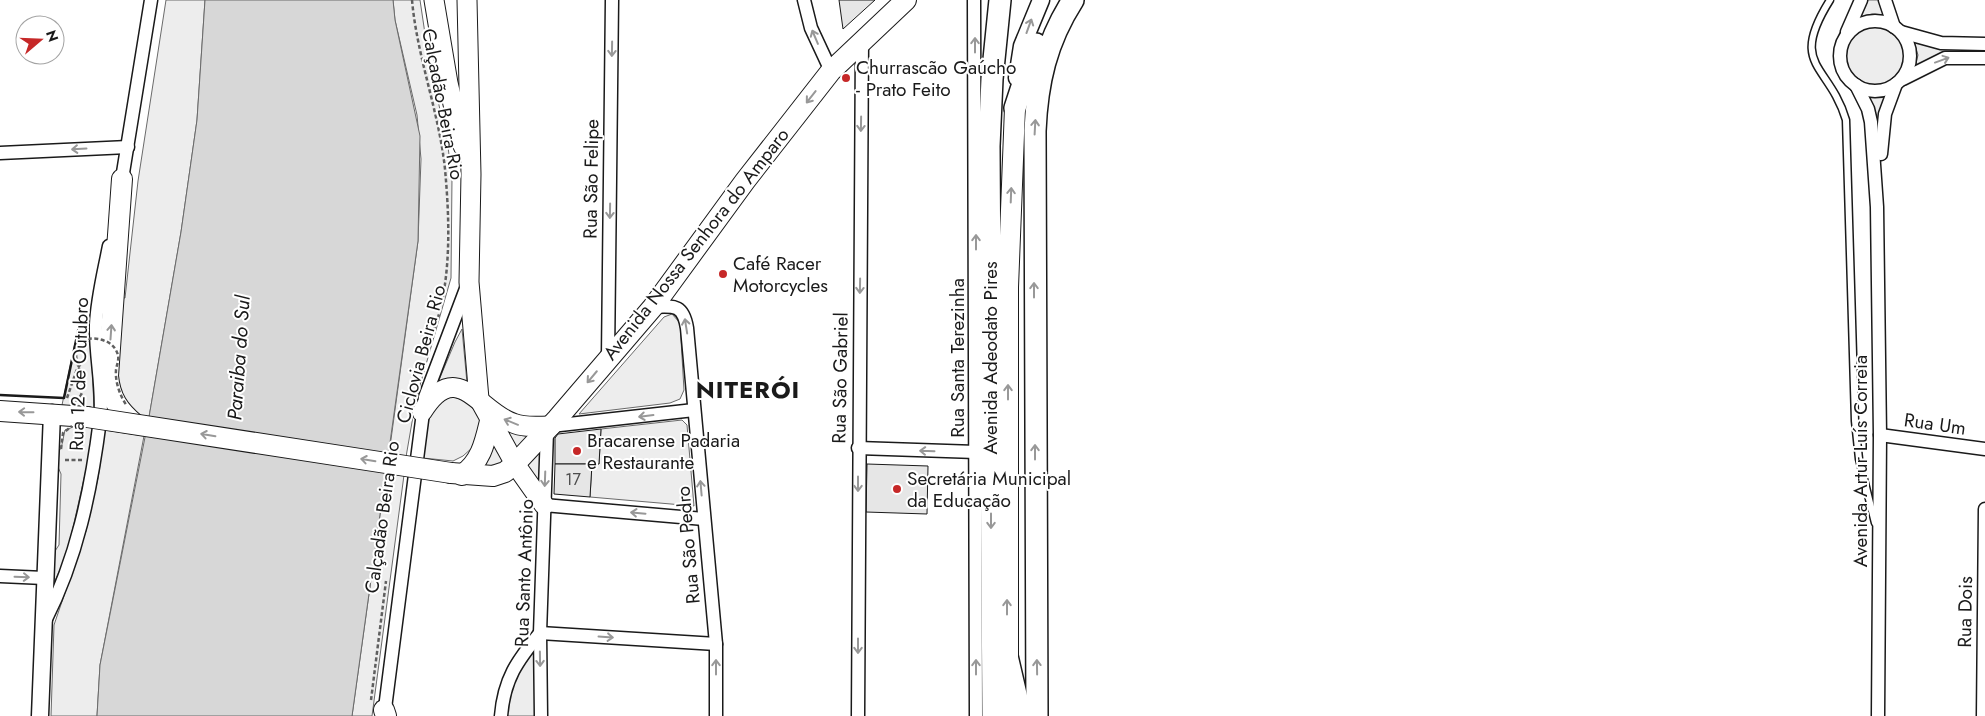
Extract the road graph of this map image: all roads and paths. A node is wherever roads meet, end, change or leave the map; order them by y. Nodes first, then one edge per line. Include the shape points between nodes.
1 (151, 0) edge
2 (412, 0) edge
3 (434, 0) edge
4 (466, 0) edge
5 (612, 0) edge
6 (804, 0) edge
7 (906, 0) edge
8 (974, 0) edge
9 (1000, 0) edge
10 (1041, 0) edge
11 (1066, 0) edge
12 (1073, 0) edge
13 (1830, 0) edge
14 (1861, 0) edge
15 (1885, 0) edge
16 (1898, 30) junction
17 (1844, 38) junction
18 (862, 40) junction
19 (1985, 44) edge
20 (1985, 58) edge
21 (831, 71) junction
22 (1899, 81) junction
23 (1856, 85) junction
24 (1015, 108) junction
25 (128, 147) junction
26 (0, 153) edge
27 (471, 174) junction
28 (122, 180) junction
29 (1877, 207) junction
30 (469, 282) junction
31 (653, 307) junction
32 (88, 336) dead end
33 (88, 344) dead end
34 (89, 357) dead end
35 (425, 358) dead end
36 (608, 358) junction
37 (69, 393) dead end
38 (479, 399) junction
39 (61, 409) junction
40 (694, 410) junction
41 (0, 412) edge
42 (422, 412) junction
43 (132, 417) junction
44 (490, 422) junction
45 (549, 428) junction
46 (1880, 435) junction
47 (858, 448) junction
48 (61, 449) dead end
49 (1985, 449) edge
50 (976, 452) junction
51 (61, 454) dead end
52 (61, 460) dead end
53 (86, 462) dead end
54 (514, 464) junction
55 (457, 474) junction
56 (544, 505) junction
57 (1985, 509) edge
58 (704, 519) junction
59 (1879, 539) junction
60 (0, 576) edge
61 (44, 578) junction
62 (386, 581) dead end
63 (43, 624) junction
64 (540, 633) junction
65 (716, 644) junction
66 (1007, 656) junction
67 (381, 712) edge
68 (40, 716) edge
69 (502, 716) edge
70 (541, 716) edge
71 (716, 716) edge
72 (858, 716) edge
73 (976, 716) edge
74 (993, 716) edge
75 (1008, 716) edge
76 (1021, 716) edge
77 (1037, 716) edge
78 (1878, 716) edge
79 (1983, 716) edge

1 - 25 street, Rua 12 de Outubro
2 - 35 path, Calçadão Beira Rio via 414,28 445,168 448,258 441,306
3 - 27 main road via 448,83
4 - 27 main road
5 -> 36 street, Rua São Felipe
21 -> 6 street via 811,28
7 - 18 main road, Avenida Nossa Senhora do Amparo
50 -> 8 street, Rua Santa Terezinha
9 -> 74 highway, Avenida Adeodato Pires via 989,146
24 -> 10 street via 1022,46
11 - 24 highway via 1043,28
77 -> 12 highway via 1035,124 1043,65 1050,43
13 - 59 lane via 1814,26 1811,46 1815,63 1846,120 1855,421 1864,479
14 - 17 street
15 - 16 street
16 - 17 street via 1881,21 1864,22 1851,29
16 - 19 street via 1941,43
16 - 22 street via 1909,46 1911,58 1907,72
17 - 23 street via 1840,60
18 - 21 main road, Avenida Nossa Senhora do Amparo
18 -> 47 street, Rua São Gabriel
22 -> 20 street via 1945,58
21 -> 31 main road, Avenida Nossa Senhora do Amparo
22 - 23 street via 1877,91
22 - 29 street, Avenida Artur Luís Correia via 1883,124
23 - 29 street, Avenida Artur Luís Correia via 1871,122
66 -> 24 main road via 1008,287
25 -> 26 street
25 - 28 street, Rua 12 de Outubro
27 - 30 main road
43 -> 28 main road, bridge via 116,405 109,384
28 - 63 street, Rua 12 de Outubro via 97,314 100,420 93,473 70,563
29 - 46 street, Avenida Artur Luís Correia
30 - 38 main road
30 - 42 street via 426,390
31 - 36 main road, Avenida Nossa Senhora do Amparo
40 -> 31 street, Rua São Pedro via 684,314 673,306
32 - 33 path
34 - 37 path via 78,366
36 -> 45 main road, Avenida Nossa Senhora do Amparo
38 - 42 main road via 463,390 448,389 432,398
38 - 44 main road
45 -> 38 main road via 512,423
39 -> 41 main road, Avenida Nossa Senhora do Amparo
39 - 43 main road, Avenida Nossa Senhora do Amparo, bridge via 87,416
39 - 43 path, bridge via 79,396 83,385 76,354 78,347 82,341 96,338 108,342 116,351 118,386
39 - 61 street
40 -> 45 street
58 -> 40 street, Rua São Pedro
42 - 67 street
55 -> 43 main road, Avenida Nossa Senhora do Amparo, bridge
44 - 54 main road
44 - 55 main road via 480,454 472,466
45 - 54 main road, Avenida Nossa Senhora do Amparo
45 -> 56 street, Rua Santo Antônio
46 - 49 street, Rua Um
46 - 59 street, Avenida Artur Luís Correia
50 -> 47 street
47 -> 72 street, Rua São Gabriel
48 - 51 path
73 -> 50 street, Rua Santa Terezinha
52 - 53 path
54 - 55 main road, Avenida Nossa Senhora do Amparo via 493,476
54 - 56 main road
58 -> 56 street
56 - 64 street, Rua Santo Antônio
57 - 79 street, Rua Dois
58 - 65 street, Rua São Pedro
59 - 78 street, Avenida Artur Luís Correia
60 -> 61 street
61 - 63 street
62 - 67 path, Calçadão Beira Rio
63 - 68 street
64 -> 65 street
64 - 69 street via 509,676
64 -> 70 street, Rua Santo Antônio
71 -> 65 street, Rua São Pedro
66 - 75 main road
66 - 76 highway

